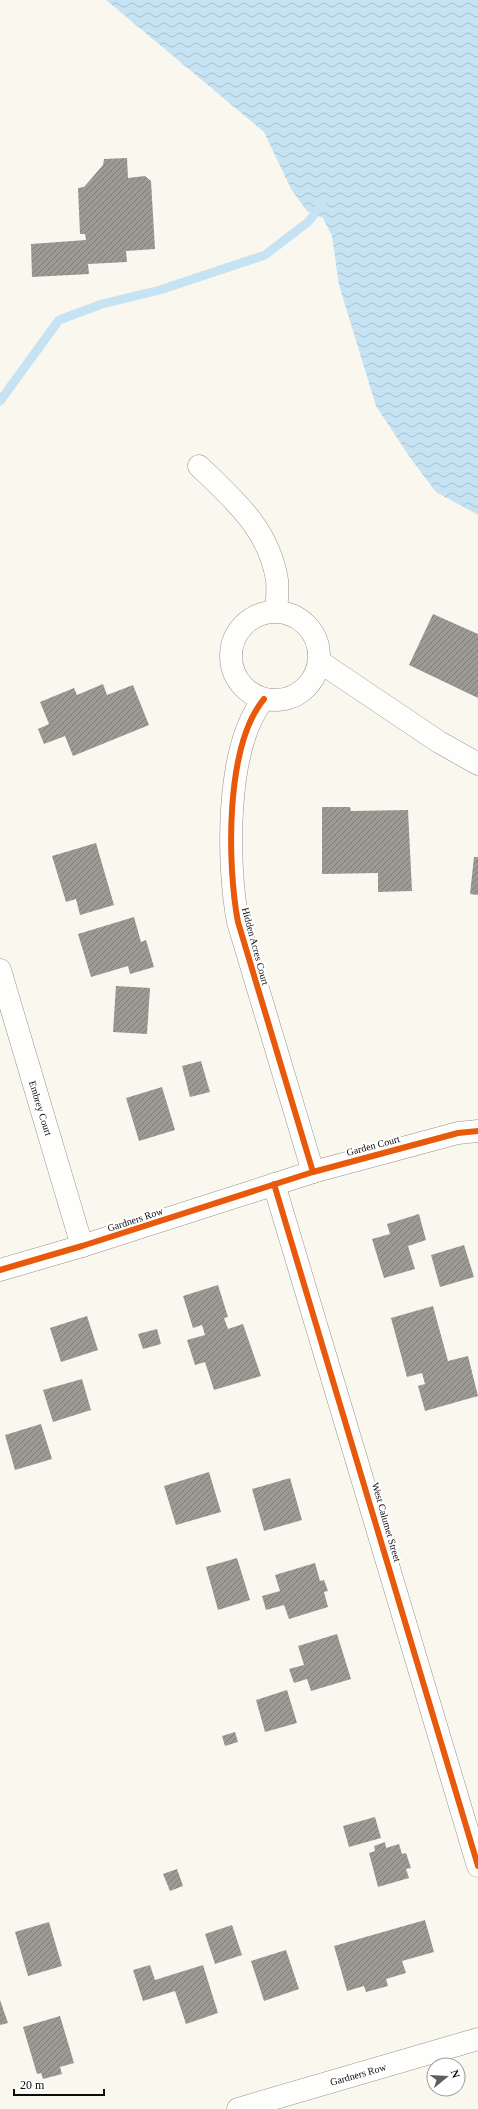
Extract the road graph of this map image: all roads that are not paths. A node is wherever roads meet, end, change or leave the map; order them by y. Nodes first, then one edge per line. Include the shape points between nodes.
1 (199, 466) dead end
2 (276, 611) junction
3 (320, 662) junction
4 (264, 699) junction
5 (478, 764) edge
6 (0, 970) edge
7 (478, 1131) edge
8 (313, 1172) junction
9 (274, 1184) junction
10 (82, 1246) junction
11 (0, 1270) edge
12 (478, 1866) edge
13 (478, 2039) edge
14 (238, 2109) edge

1 - 2 street via 252,520 264,541 277,582
2 - 3 street via 291,614 304,622 313,633 319,647
2 - 4 street via 249,620 239,630 233,643 232,664 240,684 252,694
3 - 4 street via 307,688 294,697 280,700
3 - 5 street via 440,742
4 - 8 street, Hidden Acres Court via 256,709 246,737 234,786 231,826 235,907
6 - 10 street, Embrey Court
7 - 8 street, Garden Court via 458,1133
8 - 9 street, Garden Court
9 - 10 street, Gardners Row
9 - 12 street, West Calumet Street
10 - 11 street, Gardners Row
13 - 14 street, Gardners Row

